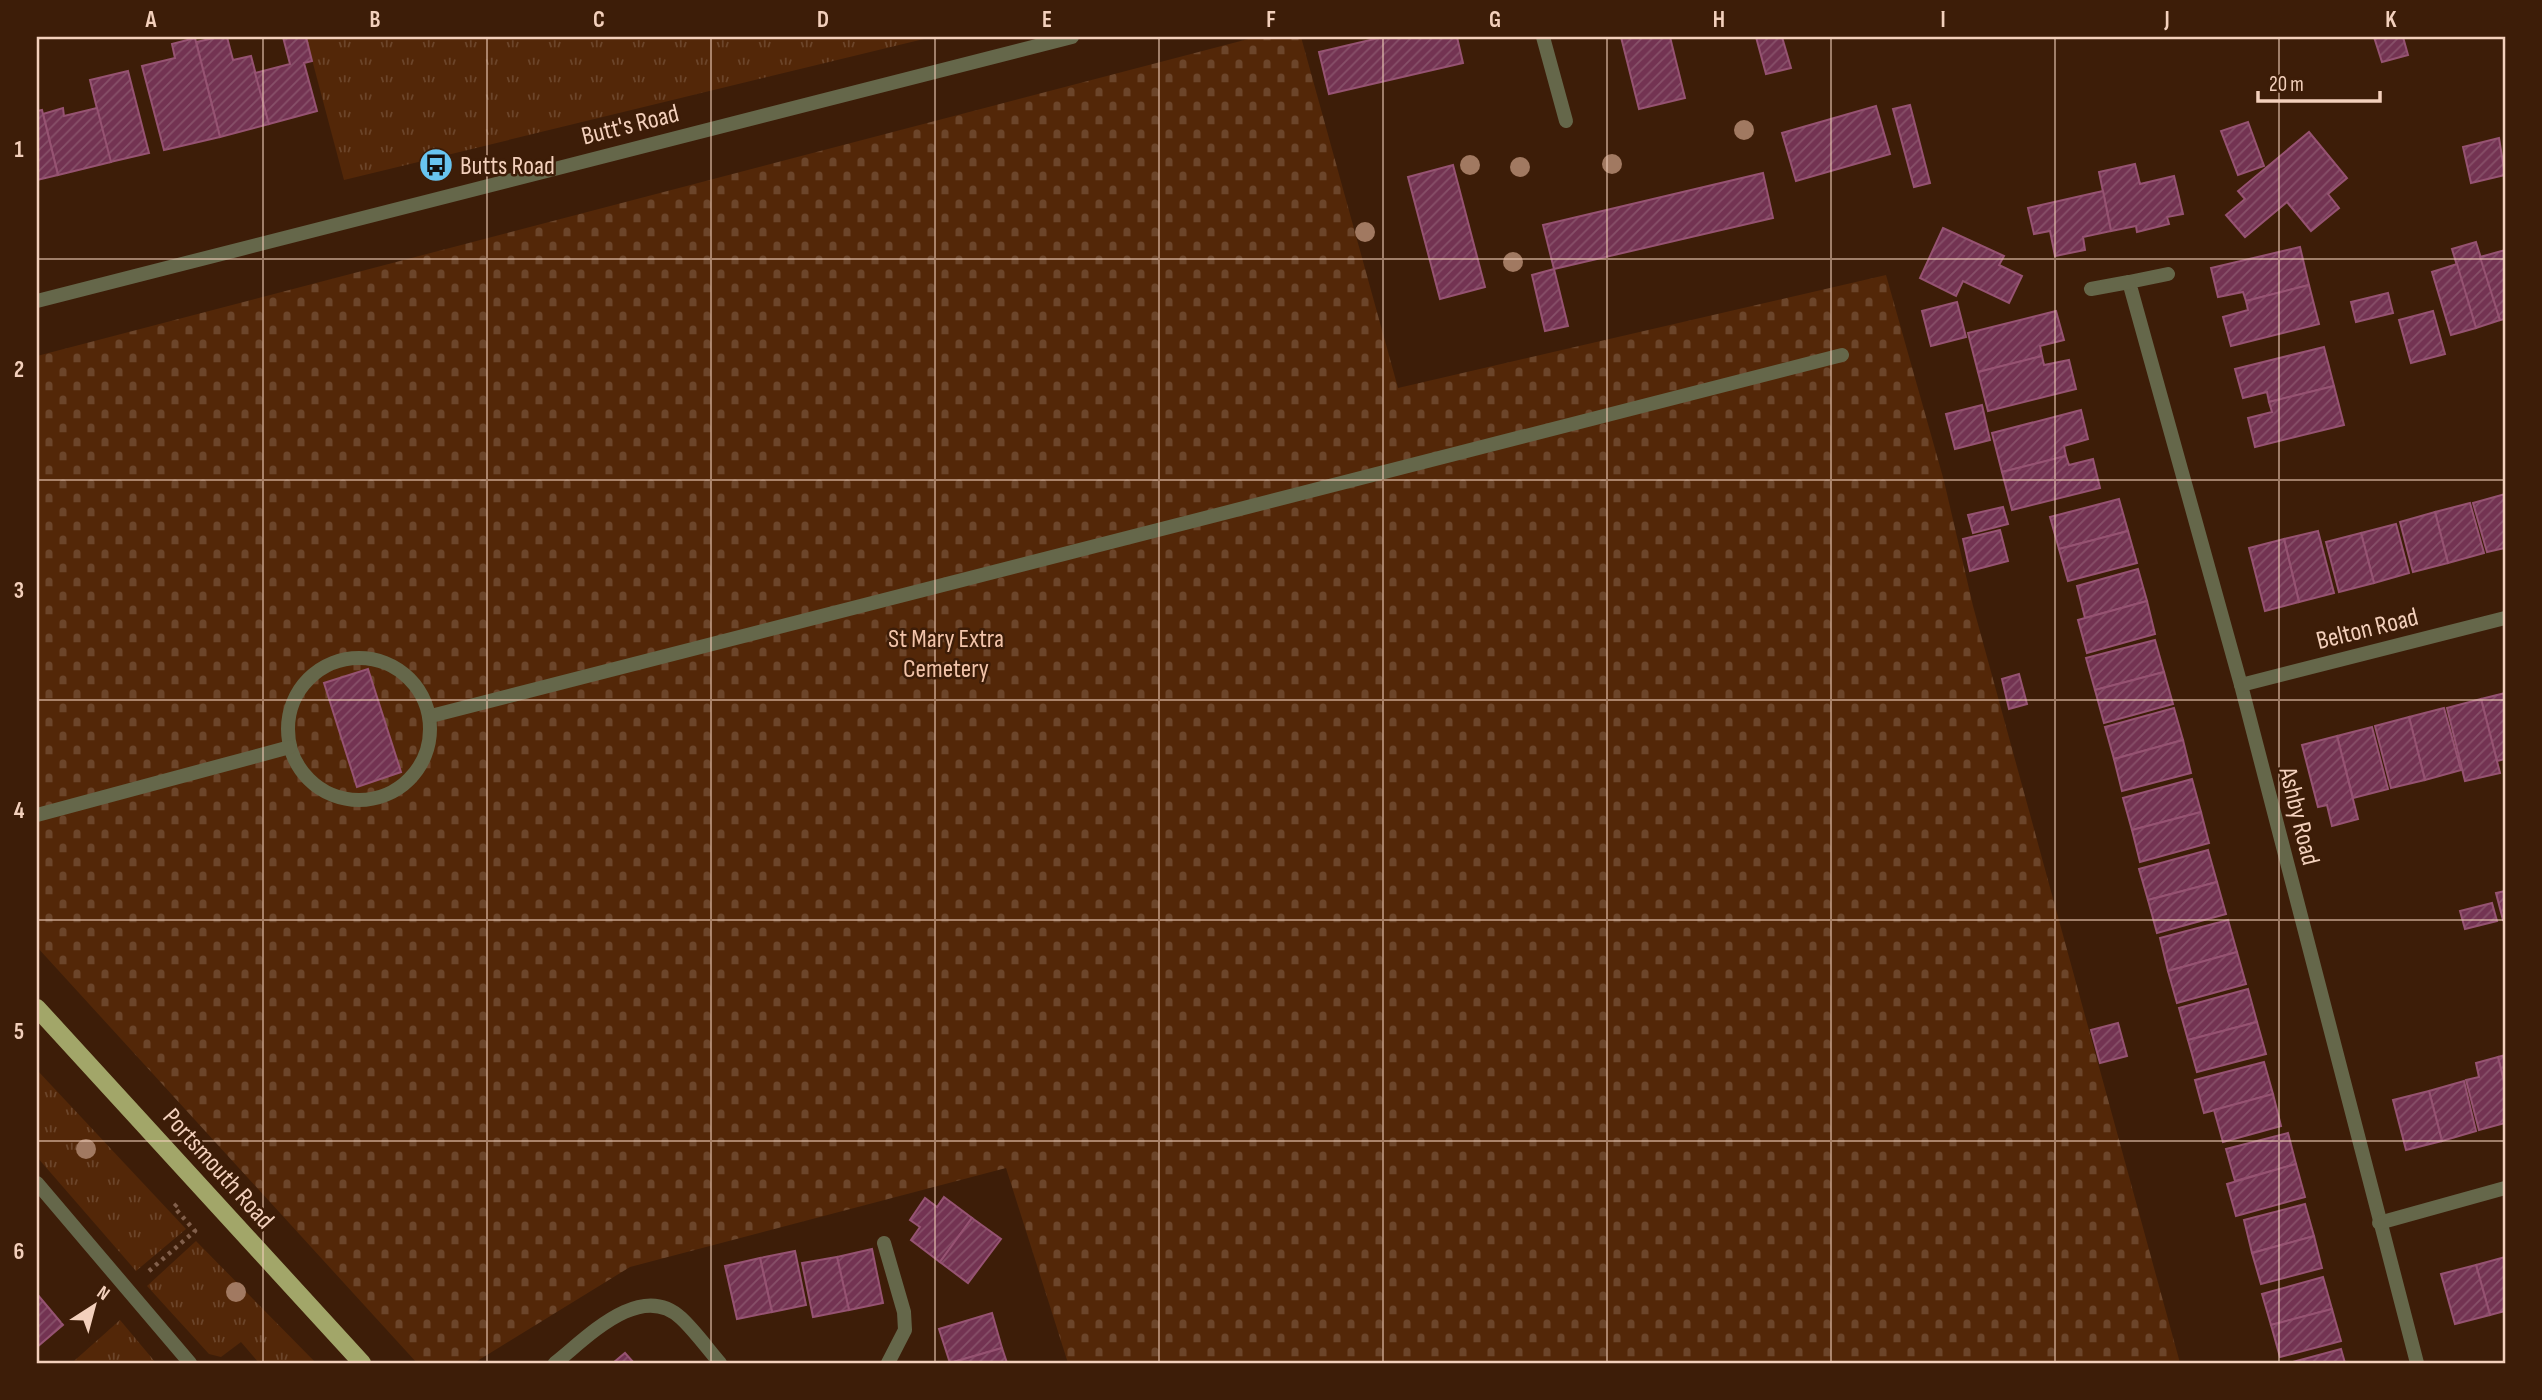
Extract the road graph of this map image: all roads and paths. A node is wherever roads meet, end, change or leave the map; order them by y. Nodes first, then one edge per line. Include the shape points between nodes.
1 (1072, 37) edge
2 (1543, 37) edge
3 (1566, 121) dead end
4 (2168, 274) dead end
5 (2129, 282) junction
6 (2091, 289) dead end
7 (37, 301) edge
8 (1842, 355) dead end
9 (2505, 618) edge
10 (2241, 685) junction
11 (431, 716) junction
12 (290, 747) junction
13 (37, 815) edge
14 (41, 1020) edge
15 (37, 1183) edge
16 (198, 1185) junction
17 (2505, 1188) edge
18 (2379, 1223) junction
19 (884, 1242) dead end
20 (127, 1289) junction
21 (888, 1362) edge
22 (190, 1363) edge
23 (362, 1363) edge
24 (555, 1363) edge
25 (720, 1363) edge
26 (2417, 1363) edge

1 - 7 street, Butt's Road
2 - 3 street
4 - 5 street
5 - 6 street
5 - 10 street, Ashby Road
8 - 11 street
9 - 10 street, Belton Road
10 - 18 street, Ashby Road
11 - 12 street via 423,761 408,780 388,794 364,800 340,797 317,787 300,769
11 - 12 street via 404,674 386,663 343,660 306,681 294,699 288,723
12 - 13 street
14 - 16 main road, Portsmouth Road
15 - 20 street
16 - 20 path via 174,1207 195,1231
16 - 23 main road, Portsmouth Road
17 - 18 street
18 - 26 street, Ashby Road
19 - 21 street via 905,1330
20 - 22 street
24 - 25 street via 612,1319 639,1306 661,1307 679,1316

